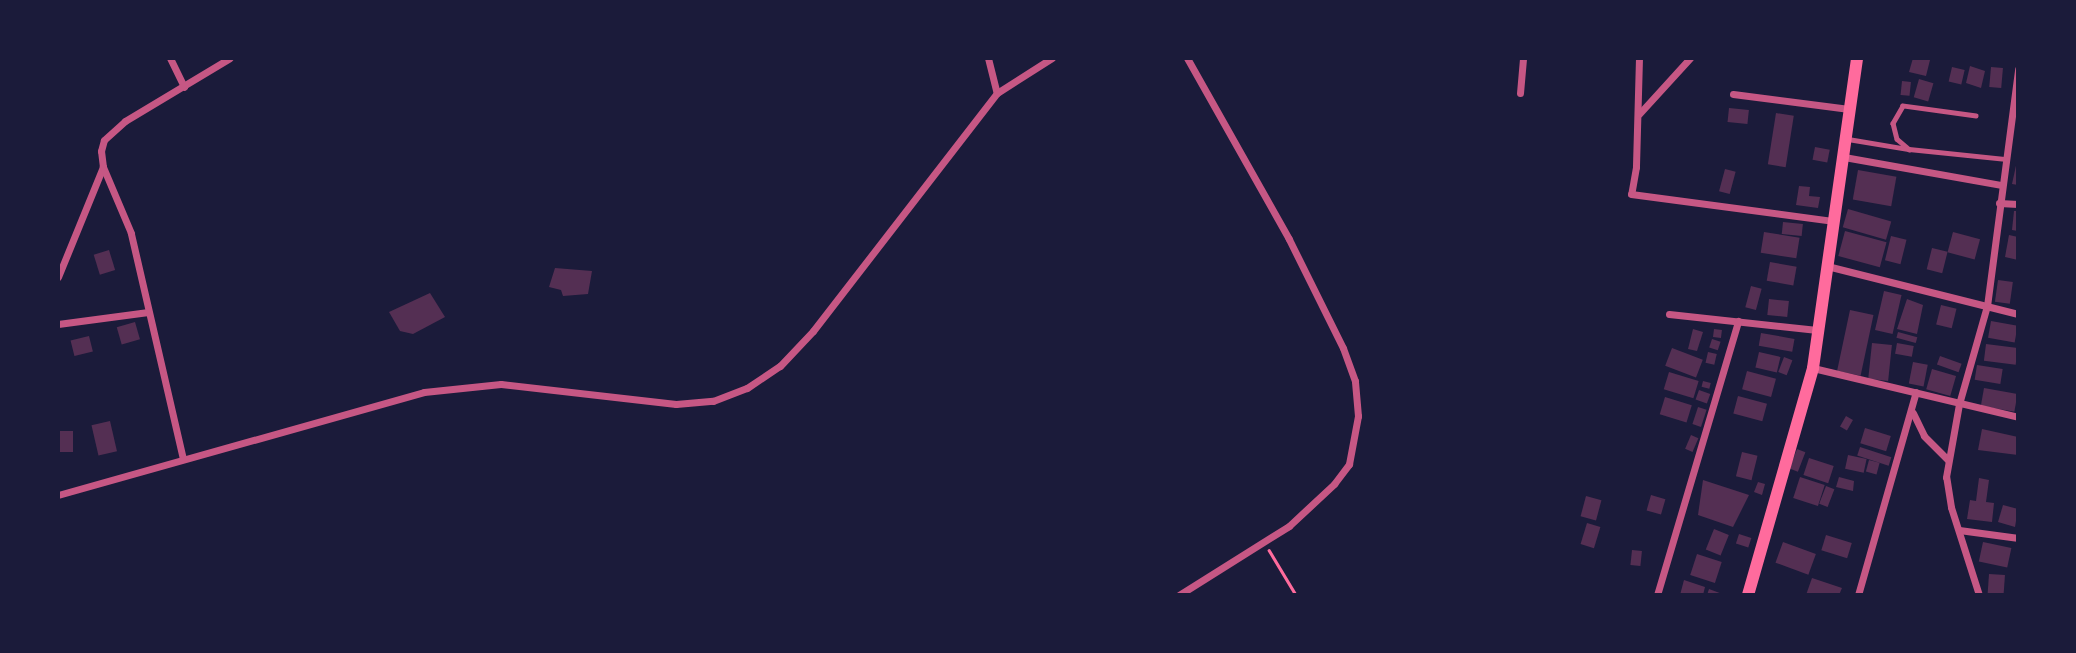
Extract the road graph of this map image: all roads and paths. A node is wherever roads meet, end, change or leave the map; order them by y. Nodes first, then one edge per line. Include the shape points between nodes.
1 (170, 58) edge
2 (230, 58) edge
3 (988, 58) edge
4 (1052, 58) edge
5 (1177, 58) edge
6 (1523, 58) edge
7 (1639, 58) edge
8 (1690, 58) edge
9 (1857, 58) edge
10 (1187, 59) edge
11 (2018, 69) edge
12 (184, 87) junction
13 (997, 93) junction
14 (1520, 93) dead end
15 (1733, 94) dead end
16 (1849, 109) junction
17 (1639, 114) junction
18 (1976, 116) dead end
19 (1846, 138) junction
20 (1909, 149) junction
21 (1844, 157) junction
22 (2007, 159) junction
23 (103, 167) junction
24 (2001, 185) junction
25 (1999, 203) junction
26 (2018, 204) edge
27 (1834, 221) junction
28 (1827, 266) junction
29 (58, 277) edge
30 (1987, 306) junction
31 (148, 312) junction
32 (1669, 314) dead end
33 (2018, 314) edge
34 (1738, 321) junction
35 (58, 324) edge
36 (1817, 330) junction
37 (1813, 368) junction
38 (1916, 393) junction
39 (1959, 404) junction
40 (1913, 412) junction
41 (2018, 418) edge
42 (183, 459) junction
43 (1948, 460) junction
44 (58, 495) edge
45 (1959, 530) junction
46 (2018, 538) edge
47 (1263, 542) junction
48 (1179, 595) edge
49 (1296, 595) edge
50 (1657, 595) edge
51 (1748, 595) edge
52 (1858, 595) edge
53 (1979, 595) edge

1 - 12 street
2 - 12 street
3 - 13 street
4 - 13 street
5 - 10 street
6 - 14 street
7 - 17 street
8 - 17 street
9 - 16 main road
10 - 47 street via 1289,239 1355,381 1359,416 1349,464 1311,507
11 - 22 street
12 - 23 street via 114,130 101,151
13 - 42 street via 813,331 780,366 747,388 713,401 676,404 501,384 456,387 385,401
15 - 16 street
16 - 19 main road
17 - 27 street via 1631,194
18 - 20 lane via 1903,106 1893,124 1897,139
19 - 20 lane
19 - 21 main road
20 - 22 lane
21 - 24 street
21 - 27 main road
22 - 24 street
23 - 29 street
23 - 31 street via 131,233
24 - 25 street
25 - 26 street
25 - 30 street
27 - 28 main road
28 - 30 street
28 - 36 main road
30 - 33 street
30 - 39 street
31 - 35 street
31 - 42 street
32 - 34 street
34 - 36 street
34 - 50 street
36 - 37 main road
37 - 38 street
37 - 51 main road
38 - 39 street
38 - 40 street
39 - 41 street
39 - 43 street
40 - 43 street via 1924,436
40 - 52 street
42 - 44 street
43 - 45 street via 1948,496
45 - 46 street
45 - 53 street
47 - 48 street
47 - 49 path

